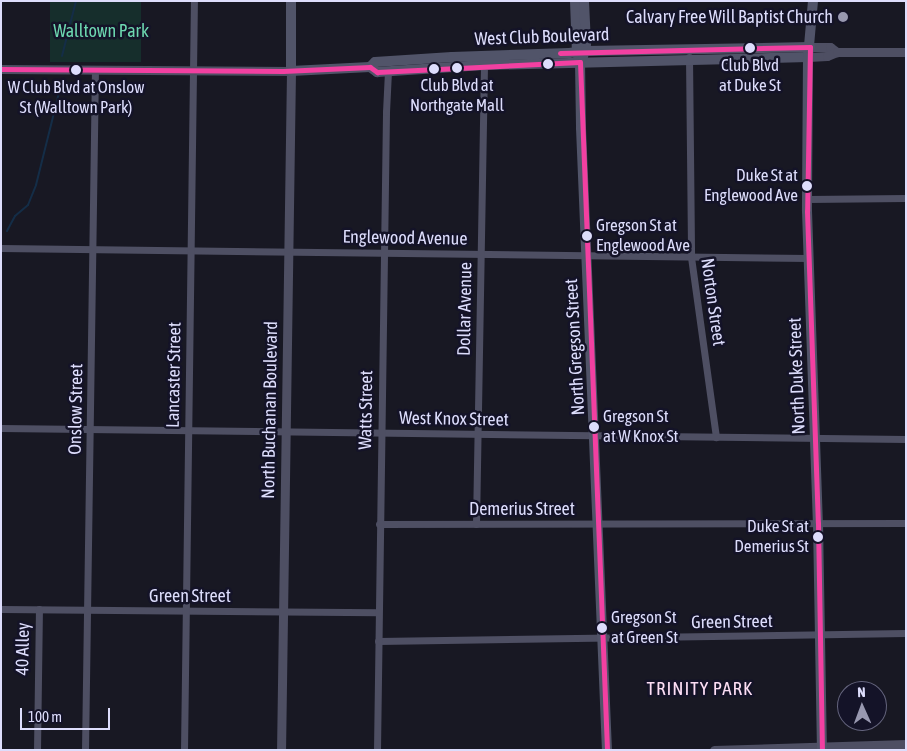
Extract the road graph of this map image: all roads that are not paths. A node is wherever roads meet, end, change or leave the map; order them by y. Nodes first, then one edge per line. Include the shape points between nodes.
1 (194, 1) edge
2 (291, 1) edge
3 (575, 1) edge
4 (584, 1) edge
5 (813, 1) edge
6 (809, 52) junction
7 (906, 52) edge
8 (581, 55) junction
9 (689, 55) junction
10 (411, 59) junction
11 (484, 65) junction
12 (370, 67) junction
13 (1, 69) edge
14 (95, 69) junction
15 (193, 70) junction
16 (291, 71) junction
17 (388, 71) junction
18 (906, 198) edge
19 (807, 199) junction
20 (1, 248) edge
21 (93, 249) junction
22 (191, 250) junction
23 (288, 251) junction
24 (384, 253) junction
25 (481, 255) junction
26 (587, 256) junction
27 (691, 257) junction
28 (809, 258) junction
29 (1, 428) edge
30 (90, 429) junction
31 (188, 430) junction
32 (286, 432) junction
33 (381, 433) junction
34 (478, 435) junction
35 (595, 436) junction
36 (716, 437) junction
37 (815, 439) junction
38 (906, 439) edge
39 (818, 523) junction
40 (906, 523) edge
41 (379, 524) junction
42 (476, 524) junction
43 (598, 524) junction
44 (1, 609) edge
45 (39, 609) junction
46 (88, 610) junction
47 (187, 611) junction
48 (284, 612) junction
49 (378, 612) junction
50 (906, 633) edge
51 (820, 635) junction
52 (602, 639) junction
53 (378, 641) junction
54 (906, 744) edge
55 (822, 748) edge
56 (36, 750) edge
57 (85, 750) edge
58 (184, 750) edge
59 (281, 750) edge
60 (377, 750) edge
61 (607, 750) edge
62 (714, 750) edge

1 - 15 street, Lancaster Street
2 - 16 main road
3 - 8 main road, North Gregson Street
4 - 8 main road, North Gregson Street
5 - 6 main road, North Duke Street
6 - 7 street, West Club Boulevard via 827,56 837,52
6 - 9 main road, West Club Boulevard
6 - 19 main road, North Duke Street
8 - 9 main road, West Club Boulevard
8 - 10 main road, West Club Boulevard
8 - 11 main road, West Club Boulevard
8 - 26 main road, North Gregson Street
9 - 27 street, Norton Street
10 - 12 main road, West Club Boulevard via 375,62
10 - 17 main road via 395,64
11 - 17 main road, West Club Boulevard
11 - 25 street, Dollar Avenue
12 - 16 main road, West Club Boulevard
12 - 17 main road, West Club Boulevard via 375,71
13 - 14 street, West Club Boulevard
14 - 15 street, West Club Boulevard
14 - 21 street, Onslow Street
15 - 16 street, West Club Boulevard
15 - 22 street, Lancaster Street
16 - 23 street, North Buchanan Boulevard
17 - 24 street, Watts Street
18 - 19 street
19 - 28 main road, North Duke Street
20 - 21 street, Englewood Avenue
21 - 22 street, Englewood Avenue
21 - 30 street, Onslow Street
22 - 23 street, Englewood Avenue
22 - 31 street, Lancaster Street
23 - 24 street, Englewood Avenue
23 - 32 street, North Buchanan Boulevard
24 - 25 street, Englewood Avenue
24 - 33 street, Watts Street
25 - 26 street, Englewood Avenue
25 - 34 street, Dollar Avenue
26 - 27 street, Englewood Avenue
26 - 35 main road, North Gregson Street
27 - 28 street, Englewood Avenue
27 - 36 street, Norton Street
28 - 37 main road, North Duke Street
29 - 30 street, West Knox Street
30 - 31 street, West Knox Street
30 - 46 street, Onslow Street
31 - 32 street, West Knox Street
31 - 47 street, Lancaster Street
32 - 33 street, West Knox Street
32 - 48 street, North Buchanan Boulevard
33 - 34 street, West Knox Street
33 - 41 street, Watts Street
34 - 35 street, West Knox Street
34 - 42 street, Dollar Avenue
35 - 36 street, West Knox Street
35 - 43 main road, North Gregson Street
36 - 37 street, West Knox Street
37 - 38 street, West Knox Street
37 - 39 main road, North Duke Street
39 - 40 street, Demerius Street
39 - 43 street, Demerius Street
39 - 51 main road, North Duke Street
41 - 42 street, Demerius Street
41 - 49 street, Watts Street
42 - 43 street, Demerius Street
43 - 52 main road, North Gregson Street
44 - 45 street, Green Street
45 - 46 street, Green Street
45 - 56 street, 40 Alley
46 - 47 street, Green Street
46 - 57 street, Onslow Street
47 - 48 street, Green Street
47 - 58 street, Lancaster Street
48 - 49 street, Green Street
48 - 59 street, North Buchanan Boulevard
49 - 53 street, Watts Street
50 - 51 street, Green Street
51 - 52 street, Green Street
51 - 55 main road, North Duke Street
52 - 53 street, Green Street
52 - 61 main road, North Gregson Street
53 - 60 street, Watts Street
54 - 55 street
55 - 62 street

